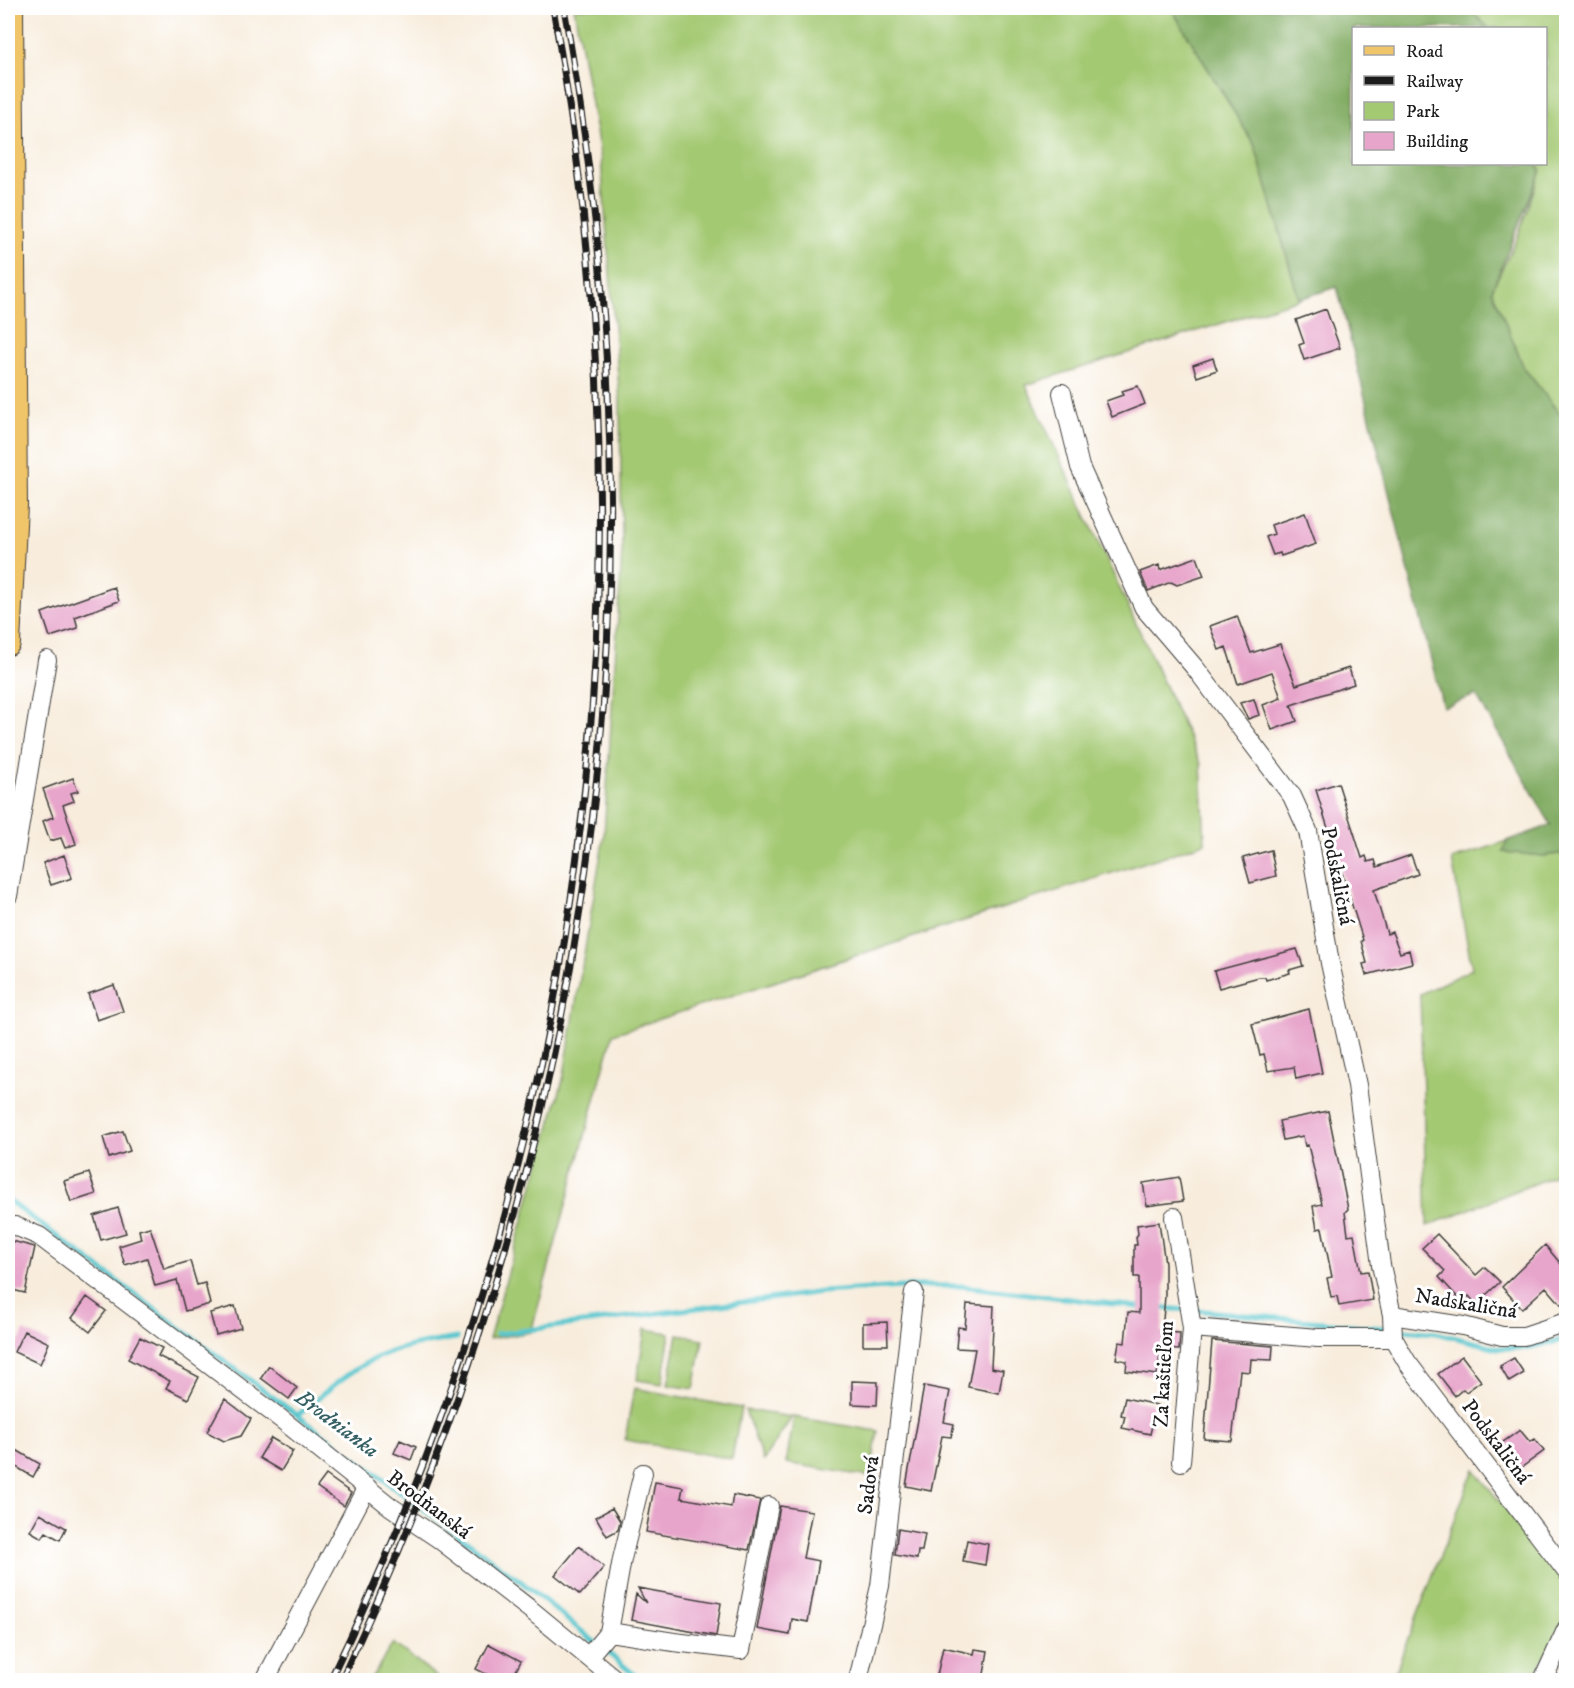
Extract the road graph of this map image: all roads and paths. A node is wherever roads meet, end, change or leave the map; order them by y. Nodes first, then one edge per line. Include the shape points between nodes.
1 (11, 8) edge
2 (1062, 393) dead end
3 (8, 643) edge
4 (47, 660) dead end
5 (8, 896) edge
6 (1174, 1217) dead end
7 (8, 1226) edge
8 (914, 1292) dead end
9 (1190, 1315) junction
10 (1566, 1322) edge
11 (1392, 1327) junction
12 (1181, 1462) dead end
13 (643, 1473) dead end
14 (367, 1487) junction
15 (769, 1506) dead end
16 (1566, 1571) edge
17 (1566, 1630) edge
18 (598, 1645) junction
19 (265, 1680) edge
20 (616, 1680) edge
21 (858, 1680) edge
22 (1543, 1680) edge

1 - 3 main road via 15,506
2 - 11 street, Podskaličná via 1080,467 1144,608 1196,669 1292,796 1308,831 1330,963 1357,1085
4 - 5 street
6 - 9 street, Za kaštieľom
7 - 14 street, Brodňanská via 39,1236
8 - 21 street, Sadová via 880,1586
9 - 11 street, Nadskaličná via 1318,1338
9 - 12 street, Za kaštieľom
10 - 11 street, Nadskaličná via 1524,1336 1502,1336 1463,1326
11 - 16 street, Podskaličná via 1407,1362
13 - 18 street
14 - 18 street, Brodňanská via 531,1610
14 - 19 street
15 - 18 street via 741,1650 674,1642
17 - 22 street
18 - 20 street, Brodňanská

